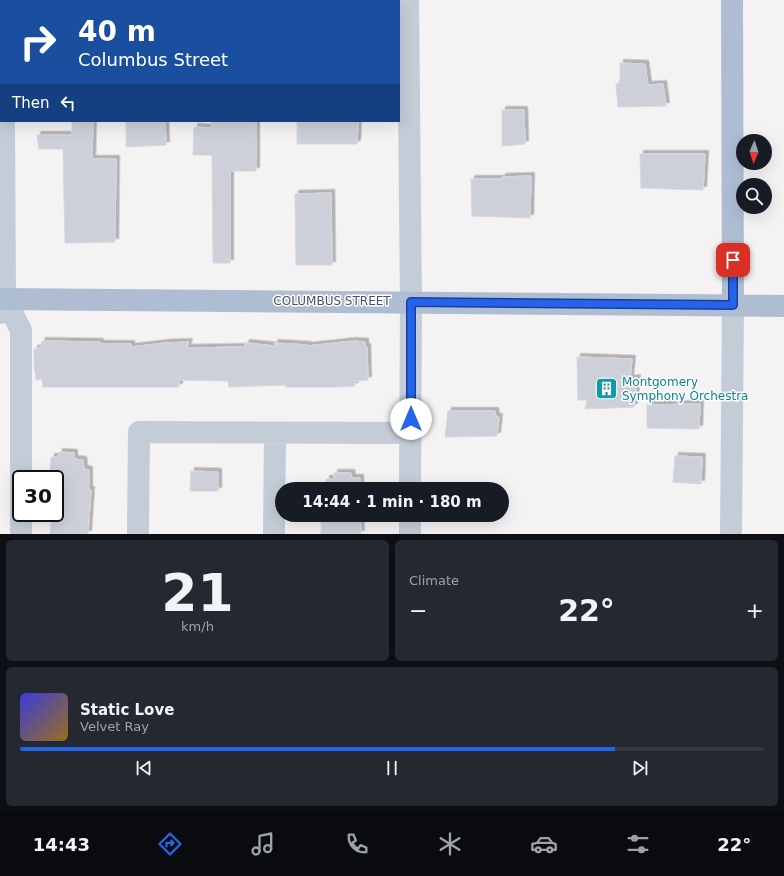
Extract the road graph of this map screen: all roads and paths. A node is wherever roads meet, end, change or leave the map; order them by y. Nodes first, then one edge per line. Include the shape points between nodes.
1 (408, 0) edge
2 (732, 0) edge
3 (4, 122) edge
4 (411, 302) junction
5 (2, 304) edge
6 (733, 305) junction
7 (784, 306) edge
8 (275, 432) junction
9 (411, 433) junction
10 (410, 482) edge
11 (410, 522) edge
12 (21, 534) edge
13 (138, 534) edge
14 (274, 534) edge
15 (410, 534) edge
16 (731, 534) edge

1 - 4 street
2 - 6 main road
3 - 5 street
4 - 5 main road, COLUMBUS STREET
4 - 6 main road, COLUMBUS STREET
4 - 9 street
5 - 12 street via 21,330
6 - 7 main road, COLUMBUS STREET
6 - 16 street
8 - 9 street
8 - 13 street via 139,432
8 - 14 street
9 - 10 street
11 - 15 street

